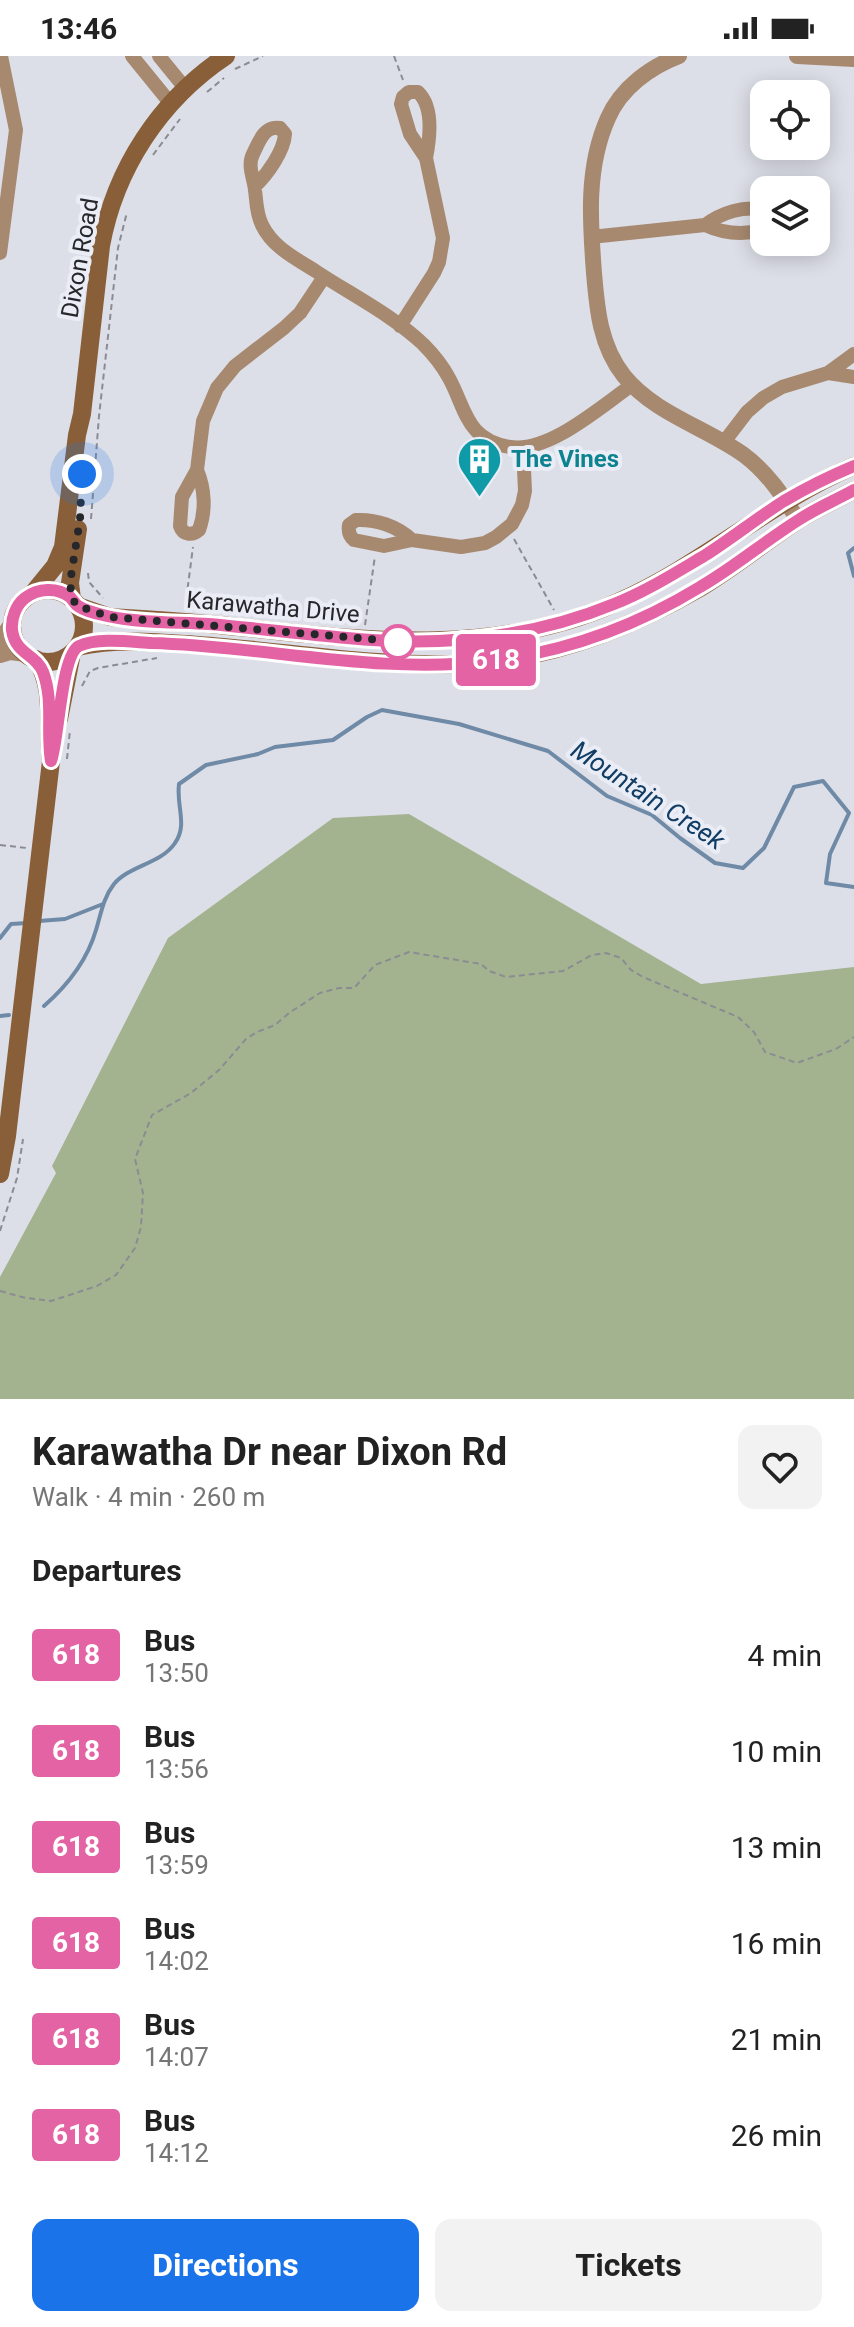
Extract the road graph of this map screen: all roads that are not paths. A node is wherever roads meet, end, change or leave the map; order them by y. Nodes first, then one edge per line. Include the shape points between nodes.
1 (1, 56) edge
2 (132, 56) edge
3 (159, 56) edge
4 (679, 56) edge
5 (797, 56) edge
6 (854, 59) edge
7 (656, 61) edge
8 (230, 63) edge
9 (194, 92) junction
10 (177, 109) junction
11 (426, 158) junction
12 (255, 186) dead end
13 (750, 209) edge
14 (705, 225) junction
15 (750, 232) edge
16 (591, 237) junction
17 (0, 253) edge
18 (324, 277) junction
19 (400, 326) junction
20 (854, 354) edge
21 (828, 373) junction
22 (854, 377) edge
23 (632, 385) junction
24 (82, 414) junction
25 (724, 442) junction
26 (523, 448) junction
27 (854, 466) edge
28 (197, 470) junction
29 (854, 490) edge
30 (786, 500) junction
31 (798, 520) junction
32 (412, 540) dead end
33 (33, 593) junction
34 (75, 602) junction
35 (12, 623) junction
36 (0, 640) edge
37 (74, 650) junction
38 (0, 655) edge
39 (31, 657) junction
40 (59, 761) junction
41 (0, 1174) edge

1 - 17 street via 16,130
2 - 10 street
3 - 9 street
4 - 7 street
5 - 6 street
7 - 16 street via 625,91 608,117 594,166
8 - 9 main road, Dixon Road
9 - 10 main road, Dixon Road
10 - 24 main road, Dixon Road via 145,137 125,170 106,221
11 - 11 street via 410,134 401,104 409,92 424,98 430,122
11 - 19 street via 442,250 434,273
12 - 18 street via 257,214 267,234
13 - 14 street via 731,211
14 - 15 street
14 - 16 street
16 - 23 street via 601,329 612,358
18 - 19 street
18 - 28 street via 300,313 235,366 217,388 203,421
19 - 26 street via 443,367 475,429 500,445
20 - 21 street
21 - 22 street
21 - 25 street via 763,398
23 - 25 street via 657,406
23 - 26 street via 553,438
24 - 33 main road, Dixon Road via 63,547
24 - 34 main road, Dixon Road via 81,505 70,583
25 - 30 street via 765,473
26 - 32 street via 525,491 506,530 472,547
27 - 30 main road, Karawatha Drive
28 - 28 street via 204,499 199,530 189,534 179,521 182,497
29 - 31 main road, Karawatha Drive
30 - 31 street
30 - 34 main road, Karawatha Drive via 708,553 616,604 492,637 349,639 110,617
31 - 37 main road, Karawatha Drive via 652,614 585,640 519,657 435,664 111,641
33 - 34 main road via 56,591
33 - 35 main road via 16,608
34 - 37 main road via 84,630
35 - 36 street
35 - 39 main road via 15,642
37 - 39 main road via 53,662
37 - 40 main road via 63,692
38 - 39 street
39 - 40 main road via 43,671 50,704 48,744
40 - 41 main road via 35,895

